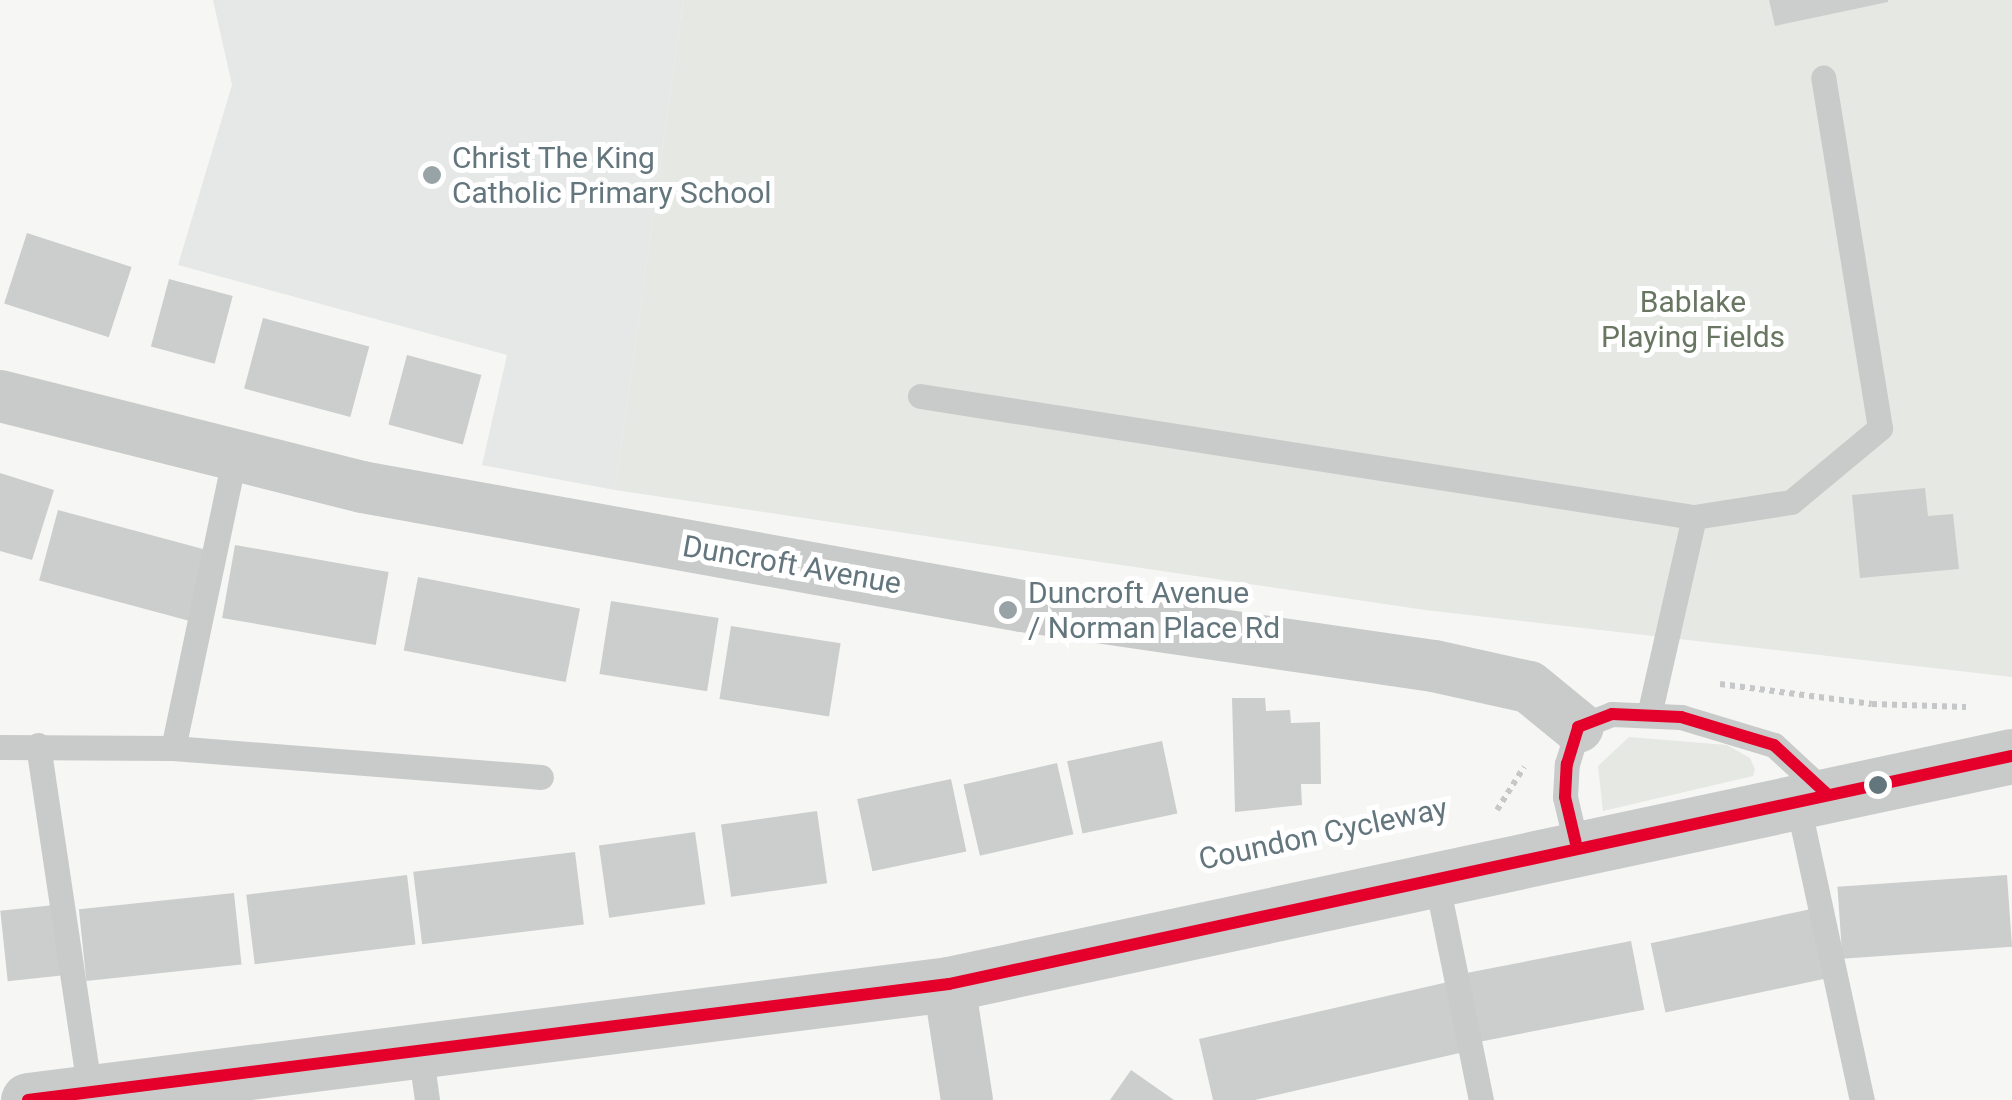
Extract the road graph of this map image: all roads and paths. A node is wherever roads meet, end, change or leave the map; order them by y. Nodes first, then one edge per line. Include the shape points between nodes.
1 (1823, 78) dead end
2 (0, 396) edge
3 (920, 396) dead end
4 (234, 459) junction
5 (1694, 517) junction
6 (1656, 677) junction
7 (1980, 707) dead end
8 (1559, 711) junction
9 (1649, 715) junction
10 (38, 745) junction
11 (0, 747) edge
12 (173, 748) junction
13 (2012, 756) edge
14 (541, 777) dead end
15 (1812, 797) junction
16 (1481, 818) dead end
17 (1577, 848) junction
18 (1436, 879) junction
19 (949, 984) junction
20 (423, 1075) edge
21 (90, 1091) junction
22 (28, 1100) edge
23 (968, 1100) edge
24 (1481, 1100) edge
25 (1862, 1100) edge

1 - 5 lane via 1880,428 1791,502
2 - 4 street, Duncroft Avenue
3 - 5 lane
4 - 8 street, Duncroft Avenue via 1022,606 1434,666
4 - 12 lane
5 - 6 lane
6 - 7 path via 1872,704
6 - 9 lane
8 - 9 lane
8 - 16 path, Coundon Cycleway via 1522,727 1520,784 1498,810
8 - 17 lane via 1565,796
9 - 15 lane via 1710,724 1774,745
10 - 11 lane
10 - 12 lane
10 - 21 lane
12 - 14 lane
13 - 15 street
15 - 17 street
15 - 25 lane
17 - 18 street
18 - 19 street
18 - 24 lane
19 - 20 street
19 - 23 street
20 - 21 street
21 - 22 street

